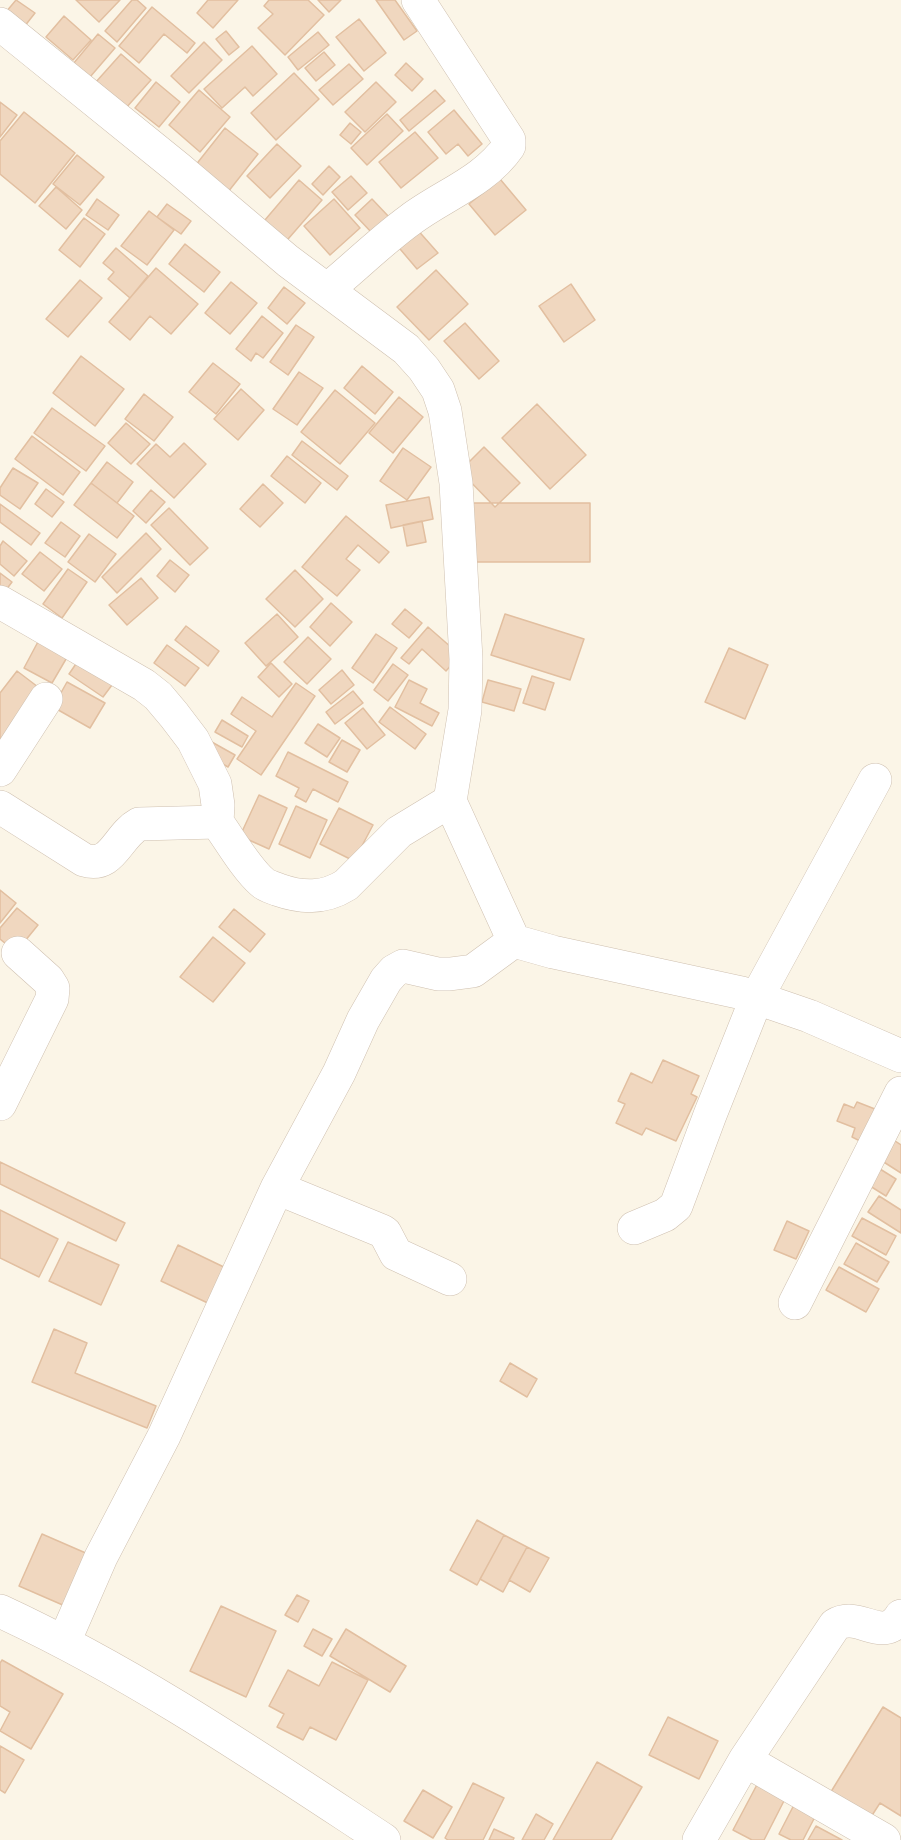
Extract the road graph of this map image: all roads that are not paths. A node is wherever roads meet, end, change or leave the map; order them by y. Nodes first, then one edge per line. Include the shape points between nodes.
1 (418, 0) edge
2 (0, 24) edge
3 (328, 289) junction
4 (0, 602) edge
5 (46, 699) dead end
6 (0, 770) edge
7 (875, 780) dead end
8 (450, 801) junction
9 (0, 807) edge
10 (217, 822) junction
11 (514, 941) junction
12 (18, 953) dead end
13 (757, 997) junction
14 (901, 1056) edge
15 (901, 1094) edge
16 (0, 1104) edge
17 (278, 1188) junction
18 (634, 1228) dead end
19 (450, 1279) dead end
20 (795, 1303) dead end
21 (901, 1617) edge
22 (5, 1623) edge
23 (64, 1642) junction
24 (745, 1760) junction
25 (384, 1840) edge
26 (699, 1840) edge
27 (884, 1840) edge

1 - 3 street via 509,140 509,146 494,166 410,219
2 - 3 street via 288,261
3 - 8 street via 406,349 438,390 445,411 456,483 466,659 465,710
4 - 10 street via 158,696 194,740 215,784
5 - 6 street
7 - 13 street
8 - 10 street via 399,832 346,885 315,896 290,894 263,883
8 - 11 street
9 - 10 street via 94,863 105,860 130,829 139,824
11 - 13 street
11 - 17 street via 472,971 438,974 404,966 394,971 363,1020
12 - 16 street via 48,980 53,988 52,999
13 - 14 street
13 - 18 street via 676,1206
15 - 20 street
17 - 19 street via 382,1231 396,1254
17 - 23 street
21 - 24 street via 888,1628 880,1629 850,1620 835,1625
22 - 23 street
23 - 25 street via 196,1717
24 - 26 street
24 - 27 street

